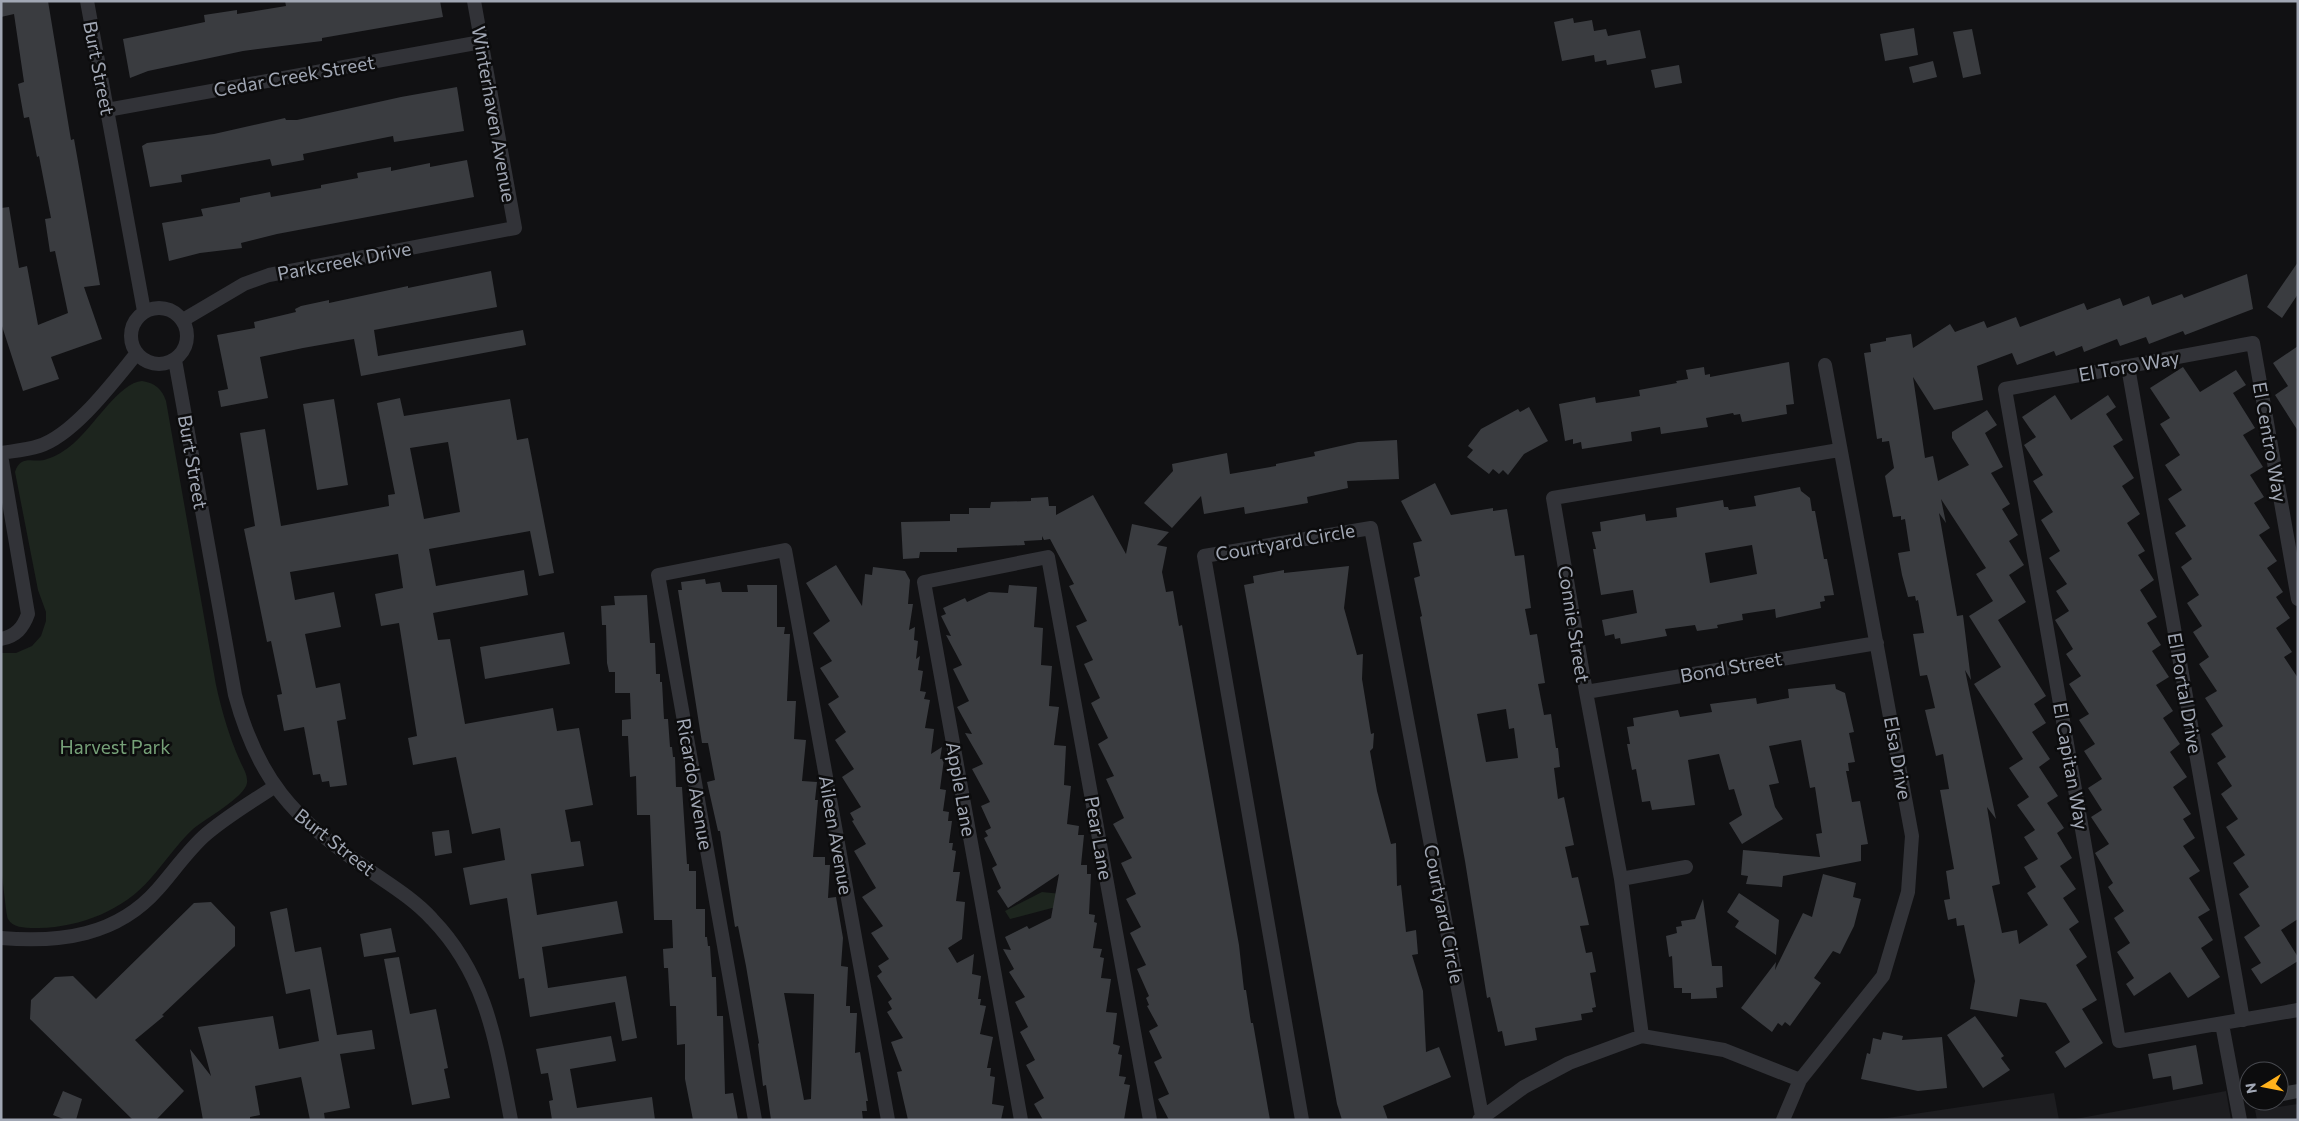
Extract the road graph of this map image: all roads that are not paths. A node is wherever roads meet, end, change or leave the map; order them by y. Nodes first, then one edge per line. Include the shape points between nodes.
1 (87, 1) edge
2 (474, 1) edge
3 (482, 42) junction
4 (107, 110) junction
5 (514, 228) joint
6 (144, 311) junction
7 (183, 320) junction
8 (2253, 343) joint
9 (137, 353) junction
10 (175, 360) junction
11 (1825, 366) dead end
12 (2128, 367) junction
13 (2005, 389) joint
14 (1839, 450) junction
15 (1, 454) edge
16 (784, 550) joint
17 (1048, 557) joint
18 (2298, 599) edge
19 (1, 639) edge
20 (1877, 643) junction
21 (1586, 692) junction
22 (274, 787) junction
23 (1686, 867) dead end
24 (1621, 879) junction
25 (1, 938) edge
26 (2298, 1010) edge
27 (2243, 1020) junction
28 (2222, 1024) junction
29 (1642, 1036) junction
30 (1800, 1080) junction
31 (1480, 1118) edge
32 (511, 1120) edge
33 (755, 1120) edge
34 (888, 1120) edge
35 (1021, 1120) edge
36 (1150, 1120) edge
37 (1302, 1120) edge
38 (1783, 1120) edge
39 (2240, 1120) edge

1 - 4 street, Burt Street
2 - 3 street, Winterhaven Avenue
3 - 4 street, Cedar Creek Street
3 - 5 street, Winterhaven Avenue
4 - 6 street, Burt Street
5 - 7 street, Parkcreek Drive via 269,275 244,284
6 - 7 street via 164,308
6 - 9 street via 131,331 131,341
7 - 10 street via 188,333 187,342
8 - 12 street, El Toro Way
8 - 18 street, El Centro Way
9 - 10 street via 144,360 157,364
9 - 15 street via 100,398 66,430 40,446
10 - 22 street, Burt Street via 235,695 250,741
11 - 14 street, Elsa Drive
12 - 13 street, El Toro Way
12 - 27 street, El Portal Drive
13 - 28 street, El Capitan Way via 2119,1041
14 - 20 street, Elsa Drive
14 - 21 street, Connie Street via 1554,498
15 - 19 street via 28,614 16,634
16 - 33 street, Ricardo Avenue via 658,575
16 - 34 street, Aileen Avenue
17 - 35 street, Apple Lane via 924,582
17 - 36 street, Pear Lane
20 - 21 street, Bond Street
20 - 30 street, Elsa Drive via 1912,836 1908,892 1883,976
21 - 24 street, Connie Street
22 - 25 street via 203,837 138,909 111,925 80,936 45,941
22 - 32 street, Burt Street via 309,826 416,903 449,939 472,974 487,1010
23 - 24 street
24 - 29 street, Connie Street
26 - 27 street
27 - 28 street
28 - 39 street
29 - 30 street via 1724,1050
29 - 31 street via 1569,1063 1524,1087
30 - 38 street, Elsa Drive
31 - 37 street, Courtyard Circle via 1371,528 1204,556

